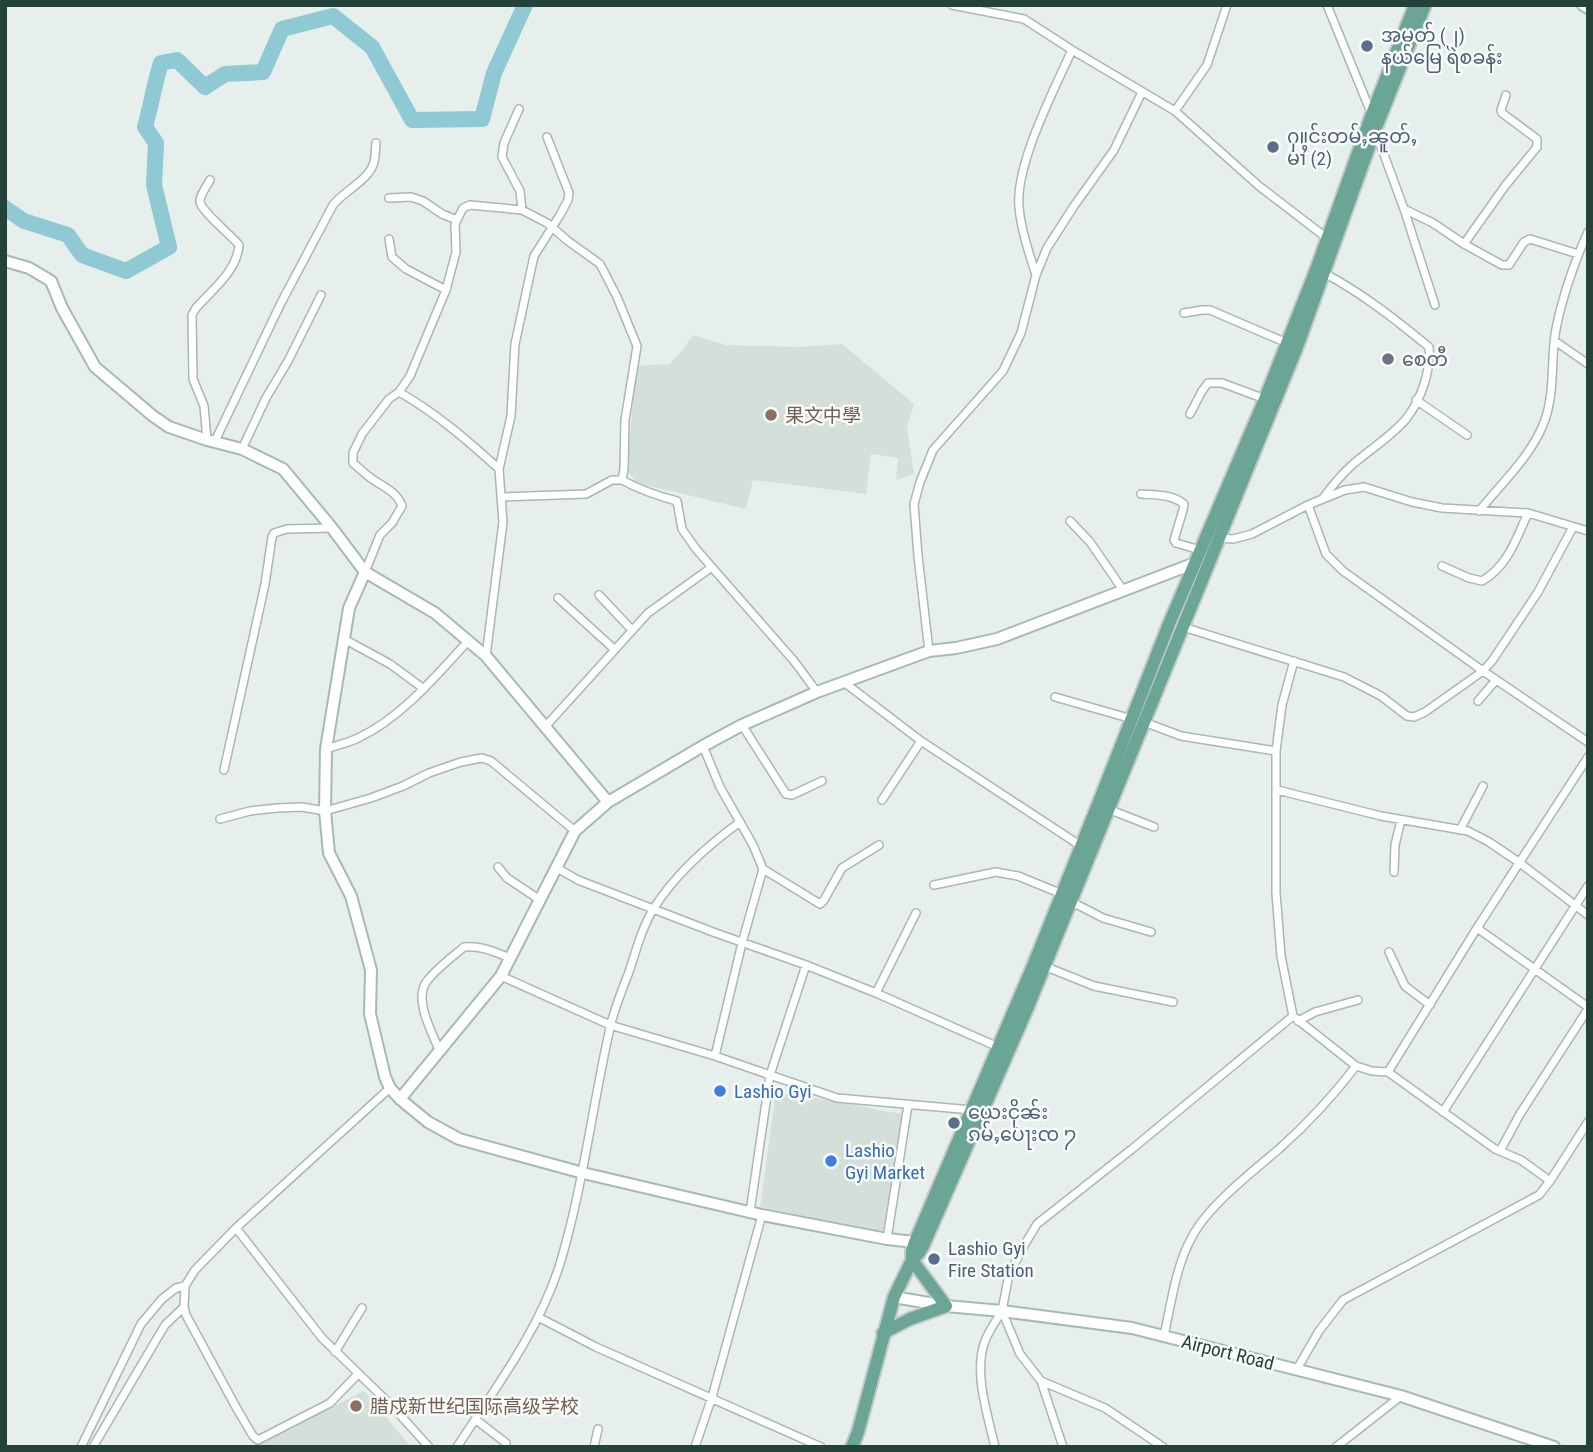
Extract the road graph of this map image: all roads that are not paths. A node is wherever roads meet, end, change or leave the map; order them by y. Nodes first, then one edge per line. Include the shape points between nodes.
1 (952, 5) edge
2 (1227, 5) edge
3 (1327, 5) edge
4 (1415, 5) edge
5 (1424, 5) edge
6 (1583, 5) edge
7 (1588, 8) edge
8 (1072, 50) junction
9 (1142, 92) junction
10 (1506, 95) dead end
11 (519, 109) dead end
12 (1175, 111) junction
13 (1372, 114) junction
14 (1376, 130) junction
15 (547, 137) dead end
16 (376, 143) dead end
17 (210, 180) dead end
18 (389, 198) dead end
19 (1404, 209) junction
20 (522, 210) junction
21 (457, 220) junction
22 (552, 226) junction
23 (1588, 232) edge
24 (390, 239) dead end
25 (1328, 239) junction
26 (1464, 244) junction
27 (1578, 254) junction
28 (5, 261) edge
29 (1324, 273) junction
30 (1036, 275) junction
31 (446, 290) junction
32 (321, 295) dead end
33 (1435, 305) dead end
34 (1184, 313) dead end
35 (1555, 341) junction
36 (1287, 343) junction
37 (1588, 364) edge
38 (399, 392) junction
39 (1265, 399) junction
40 (1416, 401) junction
41 (1190, 414) dead end
42 (1467, 435) dead end
43 (211, 441) junction
44 (242, 449) junction
45 (499, 468) junction
46 (622, 480) junction
47 (1141, 494) dead end
48 (502, 498) junction
49 (1323, 499) junction
50 (1308, 505) junction
51 (1479, 510) junction
52 (1528, 513) junction
53 (1070, 522) dead end
54 (1573, 527) junction
55 (332, 528) junction
56 (1588, 531) edge
57 (1219, 538) junction
58 (1197, 556) junction
59 (1442, 566) dead end
60 (712, 567) junction
61 (365, 572) junction
62 (1124, 590) junction
63 (599, 595) dead end
64 (558, 598) dead end
65 (1182, 627) junction
66 (632, 630) junction
67 (344, 639) junction
68 (469, 640) junction
69 (614, 649) junction
70 (929, 651) junction
71 (486, 656) junction
72 (1294, 661) junction
73 (1483, 671) junction
74 (1496, 680) junction
75 (845, 683) junction
76 (424, 689) junction
77 (817, 692) junction
78 (1055, 697) dead end
79 (1478, 701) dead end
80 (1138, 721) junction
81 (742, 725) junction
82 (545, 727) junction
83 (920, 741) junction
84 (1588, 742) edge
85 (703, 746) junction
86 (326, 749) junction
87 (1276, 751) junction
88 (1588, 757) edge
89 (224, 770) dead end
90 (822, 781) dead end
91 (1483, 786) dead end
92 (1277, 790) junction
93 (882, 800) dead end
94 (608, 802) junction
95 (1108, 809) junction
96 (325, 811) junction
97 (220, 819) dead end
98 (1401, 820) junction
99 (740, 822) junction
100 (1154, 827) dead end
101 (1460, 830) junction
102 (575, 831) junction
103 (878, 845) dead end
104 (1081, 846) junction
105 (1520, 863) junction
106 (498, 867) dead end
107 (557, 868) junction
108 (763, 869) junction
109 (1394, 872) dead end
110 (933, 884) dead end
111 (1588, 886) edge
112 (1066, 898) junction
113 (540, 900) junction
114 (1575, 906) junction
115 (653, 909) junction
116 (916, 913) dead end
117 (1588, 915) edge
118 (1477, 928) junction
119 (1151, 932) dead end
120 (743, 943) junction
121 (1389, 952) dead end
122 (510, 958) junction
123 (806, 965) junction
124 (1044, 966) junction
125 (1534, 970) junction
126 (501, 976) junction
127 (876, 993) junction
128 (1358, 1000) dead end
129 (1173, 1002) dead end
130 (1430, 1004) junction
131 (1588, 1008) edge
132 (1295, 1018) junction
133 (610, 1025) junction
134 (998, 1047) junction
135 (439, 1050) junction
136 (715, 1056) junction
137 (1356, 1066) junction
138 (1388, 1072) junction
139 (770, 1075) junction
140 (390, 1088) junction
141 (400, 1099) junction
142 (908, 1105) junction
143 (971, 1110) junction
144 (1443, 1112) junction
145 (1588, 1122) edge
146 (1500, 1151) junction
147 (583, 1173) junction
148 (1550, 1181) junction
149 (750, 1212) junction
150 (762, 1215) junction
151 (236, 1228) junction
152 (887, 1240) junction
153 (915, 1242) junction
154 (912, 1260) junction
155 (185, 1286) junction
156 (894, 1297) junction
157 (946, 1306) junction
158 (184, 1307) junction
159 (362, 1308) dead end
160 (1002, 1311) junction
161 (538, 1317) junction
162 (883, 1333) junction
163 (1164, 1336) junction
164 (335, 1352) junction
165 (1297, 1369) junction
166 (358, 1374) junction
167 (1041, 1381) junction
168 (1401, 1396) junction
169 (712, 1397) junction
170 (475, 1419) junction
171 (598, 1430) dead end
172 (506, 1443) dead end
173 (81, 1447) edge
174 (93, 1447) edge
175 (429, 1447) edge
176 (457, 1447) edge
177 (594, 1447) edge
178 (695, 1447) edge
179 (821, 1447) edge
180 (852, 1447) edge
181 (995, 1447) edge
182 (1063, 1447) edge
183 (1163, 1447) edge
184 (1336, 1447) edge
185 (1554, 1447) edge

1 - 8 street via 1024,19
2 - 12 street via 1207,65
3 - 13 street
4 - 13 main road
5 - 14 main road
6 - 7 street
8 - 9 street
8 - 30 street via 1020,178 1018,205
9 - 12 street
9 - 30 street via 1114,150 1047,248
10 - 26 street via 1502,113 1537,139 1537,147
11 - 20 street via 502,157 520,191
12 - 25 street via 1259,186
13 - 14 street
13 - 25 main road
14 - 19 street
14 - 29 main road
15 - 22 street via 569,193
16 - 43 street via 373,168 333,205
17 - 43 street via 200,202 239,245 233,267 192,315 193,379
18 - 21 street via 411,197
19 - 26 street
19 - 33 street
20 - 21 street via 470,205
20 - 22 street
21 - 31 street via 456,252
22 - 45 street via 534,256 515,344 511,416
22 - 46 street via 600,264 637,346 625,420
23 - 27 street
24 - 31 street via 392,257
25 - 36 main road
26 - 27 street via 1506,266 1530,239
27 - 35 street
28 - 43 street via 51,281 95,367 169,427
29 - 40 street via 1429,347 1427,377
29 - 57 main road
30 - 70 street via 1021,332 1003,371 933,450 920,482 915,504
31 - 38 street
32 - 44 street
34 - 36 street via 1210,310
35 - 37 street
35 - 51 street via 1543,425 1526,455
36 - 39 main road
38 - 45 street via 459,433
38 - 61 street via 377,414 353,453 354,463 400,498 402,506 380,535
39 - 41 street via 1222,383 1208,383
39 - 58 main road
40 - 42 street
40 - 49 street via 1406,419 1338,479
43 - 44 street
44 - 55 street via 283,469
45 - 48 street
46 - 48 street via 612,480 586,494
46 - 60 street via 677,501 682,529
47 - 58 street via 1175,498 1184,504 1174,540
48 - 71 street
49 - 50 street
49 - 51 street via 1364,487 1442,509
50 - 57 street via 1252,534
50 - 73 street via 1326,554 1343,571
51 - 52 street
52 - 54 street
52 - 59 street via 1495,574 1482,581
53 - 62 street
54 - 56 street
54 - 73 street via 1538,592
55 - 61 street
55 - 89 street via 287,529 272,537
57 - 65 main road
58 - 62 street
58 - 80 main road
60 - 66 street
60 - 77 street
61 - 67 street via 349,608
61 - 68 street via 435,613
62 - 70 street via 998,639
63 - 66 street
64 - 69 street
65 - 72 street
65 - 80 main road
66 - 69 street
67 - 76 street
67 - 86 street
68 - 71 street
68 - 76 street
69 - 82 street
70 - 75 street
71 - 82 street
72 - 73 street via 1344,677 1414,717
72 - 87 street
73 - 74 street
74 - 79 street
74 - 84 street
75 - 77 street
75 - 83 street
76 - 86 street via 383,724
77 - 81 street
78 - 80 street
80 - 87 street via 1181,736
80 - 95 main road
80 - 104 main road
81 - 85 street
81 - 90 street via 786,793 792,795
82 - 94 street
83 - 93 street
83 - 104 street
85 - 94 street
85 - 99 street
86 - 96 street
87 - 92 street
88 - 105 street
91 - 101 street
92 - 98 street
92 - 132 street via 1276,893 1281,956
94 - 102 street
95 - 100 street
95 - 112 main road
96 - 97 street via 276,808
96 - 102 street via 482,758
96 - 140 street via 329,853 351,896 371,970 370,1014
98 - 101 street
98 - 109 street
99 - 108 street
99 - 115 street via 677,876
101 - 105 street
102 - 107 street
103 - 108 street via 842,868 820,904
104 - 112 main road
105 - 114 street
105 - 118 street
106 - 113 street
107 - 113 street
107 - 115 street
108 - 120 street
110 - 112 street via 996,872 1018,876
111 - 114 street
112 - 119 street via 1103,918
112 - 124 main road
112 - 134 main road
113 - 122 street
114 - 117 street
114 - 125 street
115 - 120 street
115 - 133 street
116 - 127 street
118 - 125 street
118 - 130 street
120 - 123 street
120 - 136 street
121 - 130 street via 1405,986
122 - 126 street
122 - 135 street via 464,947 426,981 422,990 425,1018
123 - 127 street
123 - 139 street
124 - 129 street via 1094,986
124 - 154 main road via 923,1246
125 - 131 street
125 - 144 street
126 - 133 street
126 - 135 street
127 - 134 street
128 - 132 street
130 - 138 street
131 - 146 street
132 - 137 street
132 - 160 street via 1037,1224 1009,1274
133 - 136 street
133 - 147 street
134 - 143 main road
135 - 141 street
136 - 139 street
137 - 138 street
137 - 163 street via 1303,1126 1210,1212 1192,1236 1181,1261
138 - 144 street
139 - 142 street via 837,1098
139 - 149 street
140 - 141 street
140 - 151 street
141 - 147 street via 459,1139
142 - 143 street
142 - 152 street
143 - 153 main road
144 - 146 street
145 - 148 street
146 - 148 street
147 - 149 street
147 - 161 street via 558,1268
148 - 165 street via 1539,1195 1343,1300 1318,1331
149 - 150 street
150 - 152 street
150 - 169 street
151 - 155 street
151 - 164 street
152 - 153 street
153 - 154 main road
154 - 156 main road
154 - 157 main road
155 - 158 street
155 - 173 street via 162,1299 141,1324
156 - 157 street, Airport Road
156 - 162 main road
157 - 160 street, Airport Road
157 - 162 main road
158 - 166 street via 258,1440 330,1404
158 - 174 street via 165,1325
159 - 164 street
160 - 163 street, Airport Road
160 - 167 street via 1020,1354
160 - 181 street via 984,1345 980,1373
161 - 169 street
161 - 170 street
162 - 180 main road
163 - 165 street, Airport Road
164 - 166 street
165 - 168 street, Airport Road
166 - 175 street
167 - 182 street
167 - 183 street via 1105,1408
168 - 184 street
168 - 185 street, Airport Road
169 - 178 street
169 - 179 street
170 - 172 street
170 - 176 street
171 - 177 street

